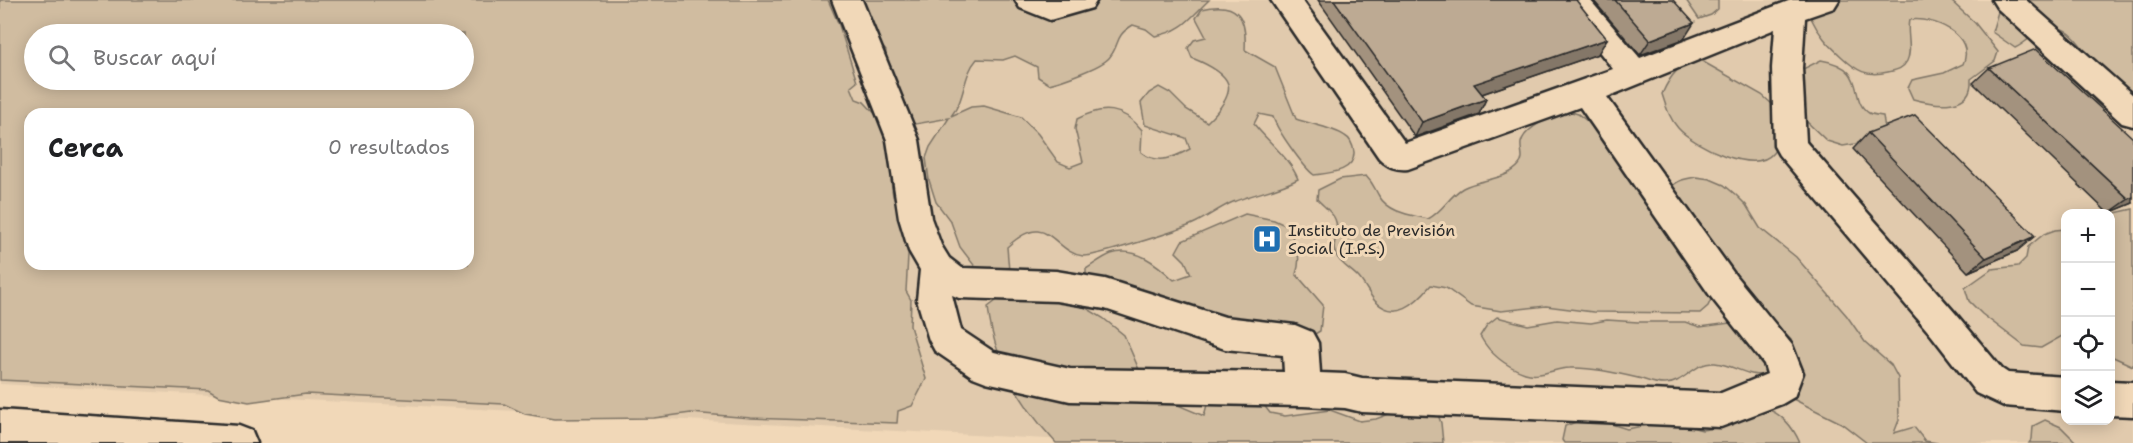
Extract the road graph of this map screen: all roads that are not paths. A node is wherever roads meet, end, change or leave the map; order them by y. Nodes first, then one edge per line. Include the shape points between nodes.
1 (847, 0) edge
2 (1030, 0) edge
3 (1083, 0) edge
4 (1286, 0) edge
5 (1573, 0) edge
6 (1824, 0) edge
7 (2007, 0) edge
8 (1791, 11) junction
9 (1634, 72) junction
10 (1587, 92) junction
11 (2133, 114) edge
12 (936, 268) junction
13 (1303, 389) junction
14 (2061, 394) edge
15 (2115, 398) edge
16 (2133, 399) edge
17 (0, 427) edge
18 (222, 443) edge

1 - 12 street via 903,140 915,218
2 - 3 street via 1050,9
4 - 10 street via 1398,157
5 - 9 street
6 - 8 street
7 - 11 street
8 - 9 street
8 - 14 street via 1787,68 1790,146 1989,381 2004,389
9 - 10 street
10 - 13 street via 1723,286 1780,356 1785,373 1781,385 1721,410 1362,395
12 - 13 street via 959,283 1056,286 1105,294 1225,333 1295,340 1300,343
12 - 13 street via 934,300 947,340 986,366 1070,385
15 - 16 street
17 - 18 street

